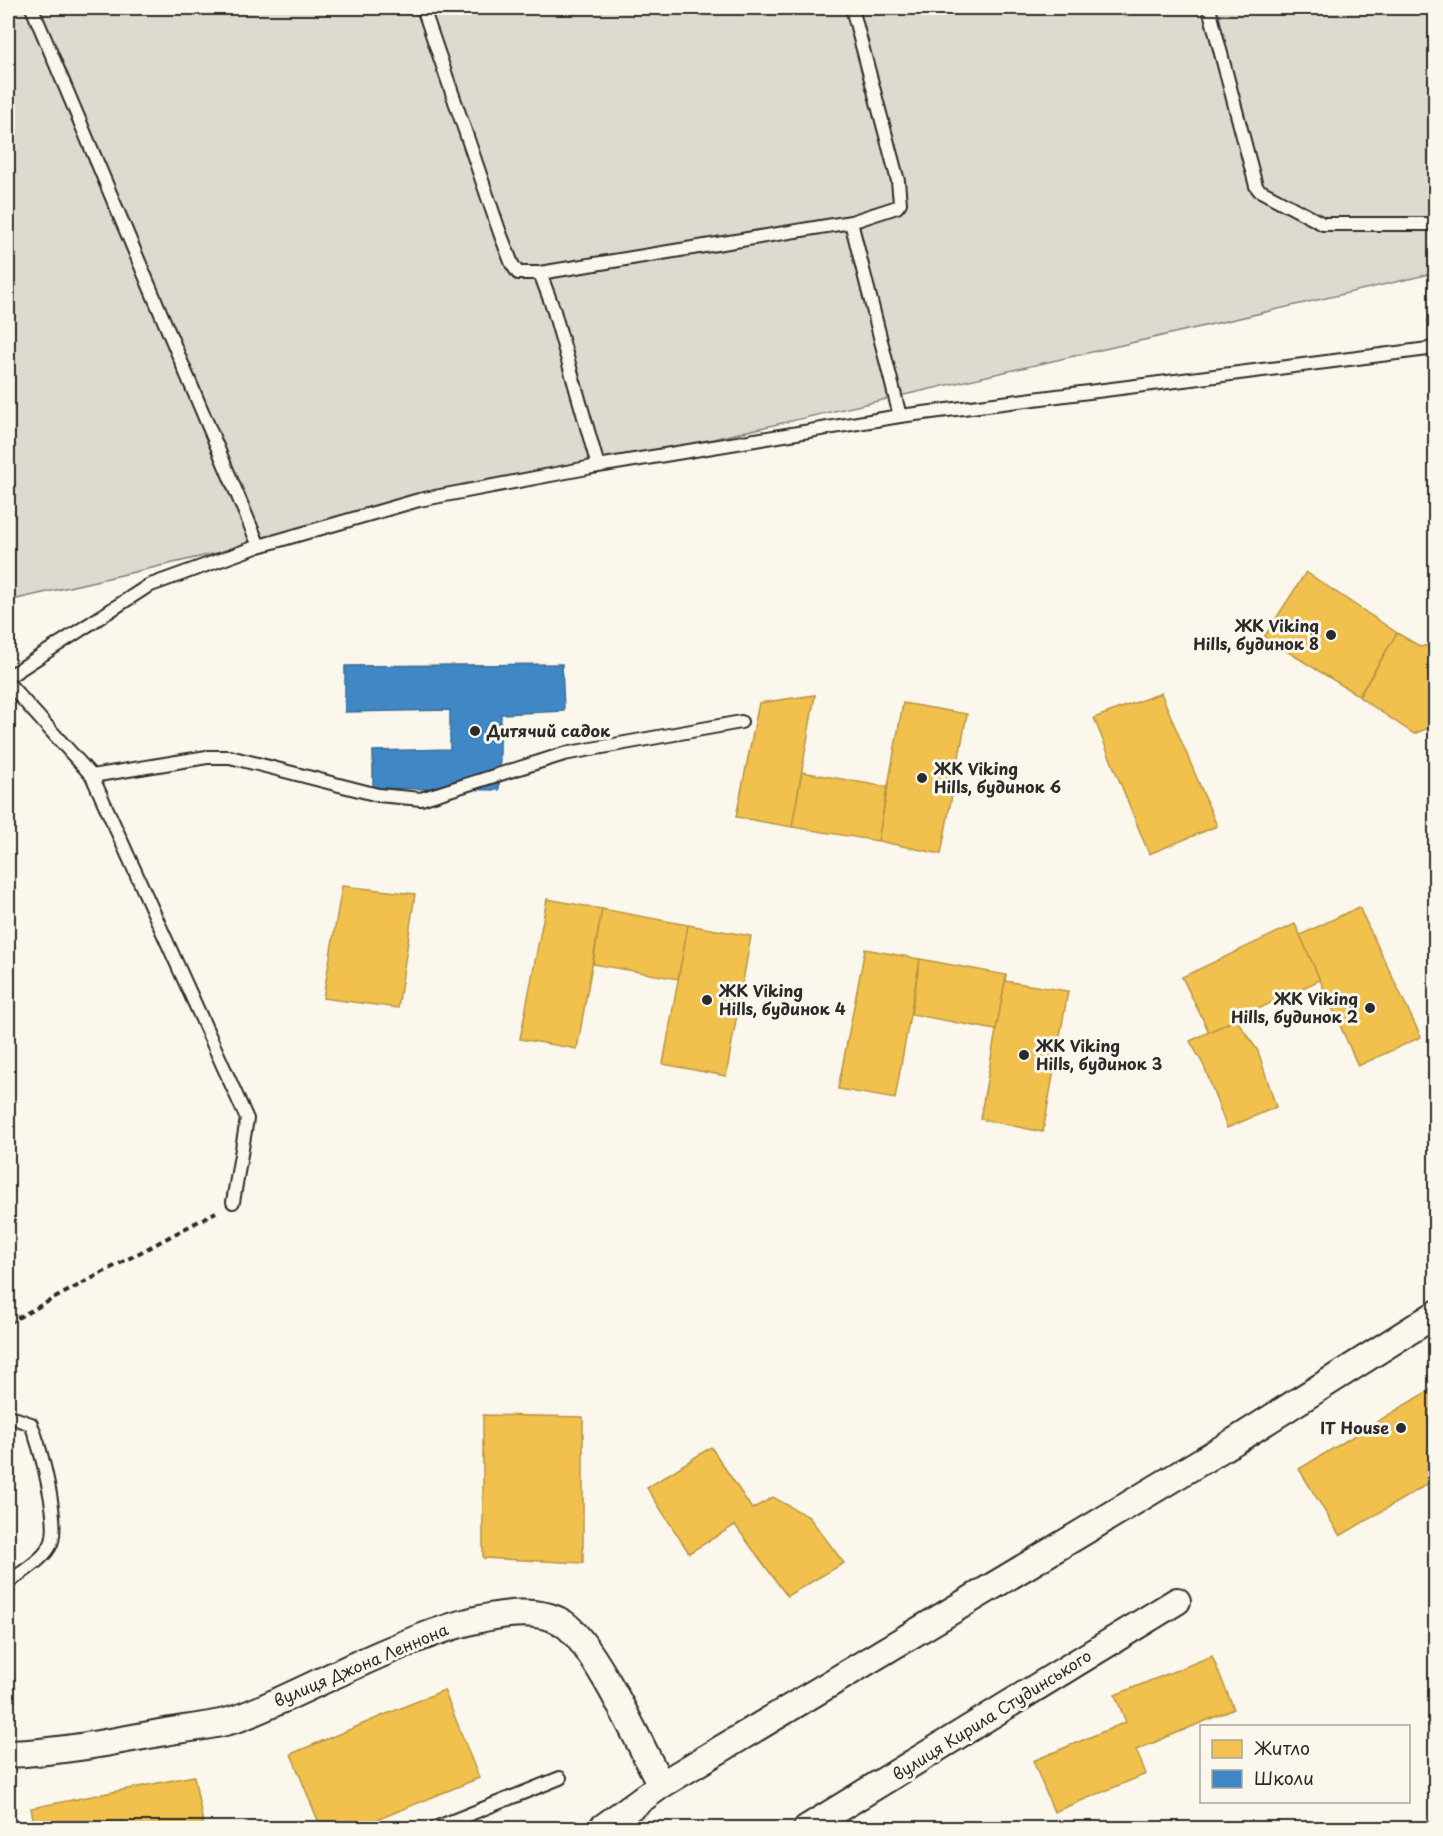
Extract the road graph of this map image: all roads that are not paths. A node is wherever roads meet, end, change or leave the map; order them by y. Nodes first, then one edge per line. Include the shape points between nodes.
1 (32, 8) edge
2 (423, 8) edge
3 (852, 8) edge
4 (1209, 8) edge
5 (851, 222) junction
6 (1436, 224) edge
7 (540, 273) junction
8 (1436, 348) edge
9 (900, 416) junction
10 (598, 466) junction
11 (259, 546) junction
12 (8, 677) edge
13 (8, 683) edge
14 (741, 722) dead end
15 (92, 776) junction
16 (233, 1202) road end
17 (1436, 1314) edge
18 (8, 1416) edge
19 (8, 1583) edge
20 (1177, 1601) dead end
21 (8, 1754) edge
22 (560, 1778) dead end
23 (662, 1785) junction
24 (435, 1828) edge
25 (602, 1828) edge
26 (807, 1828) edge

1 - 11 lane
2 - 7 lane via 512,264 518,273
3 - 5 lane via 898,181 900,203
4 - 6 lane via 1259,190 1323,224
5 - 7 lane
5 - 9 lane
7 - 10 lane
8 - 9 lane
9 - 10 lane
10 - 11 lane via 419,500
11 - 12 lane via 148,586
13 - 15 lane
14 - 15 lane via 564,754 422,799 378,795 230,757 207,757
15 - 16 lane via 247,1119
17 - 23 street via 1235,1441
18 - 19 lane via 31,1424 40,1446 54,1524 50,1546
20 - 26 street, вулиця Кирила Студинського
21 - 23 street, вулиця Джона Леннона via 52,1752 235,1719 448,1627 508,1613 540,1613 564,1624 591,1655
22 - 24 lane
23 - 25 street

